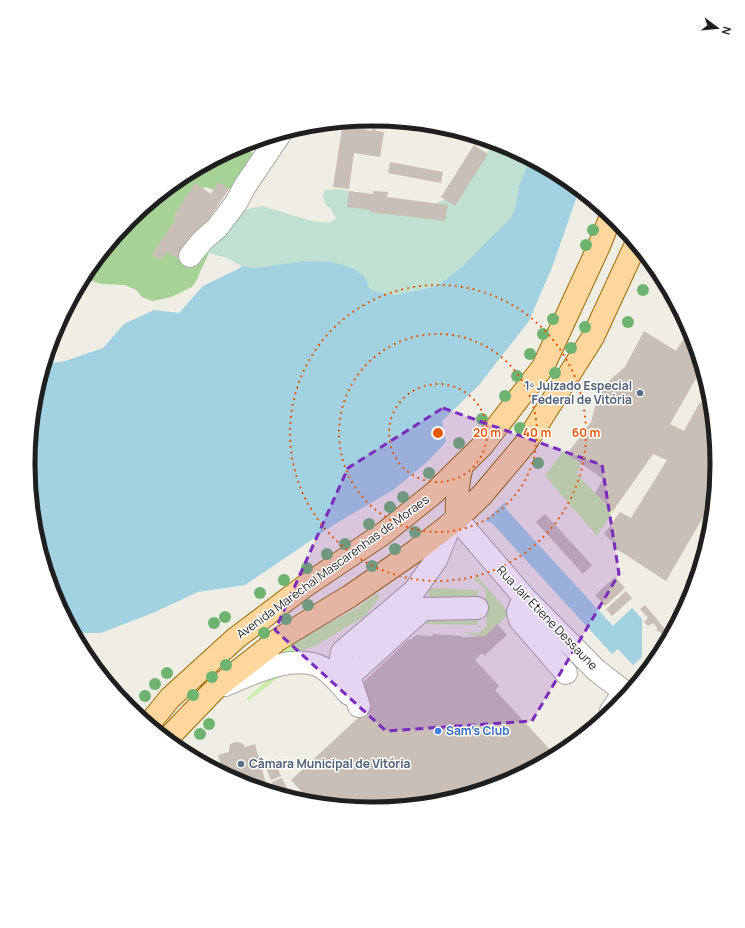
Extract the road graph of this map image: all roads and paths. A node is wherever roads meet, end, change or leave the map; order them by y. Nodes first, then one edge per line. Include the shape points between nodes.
1 (275, 141) edge
2 (608, 223) edge
3 (633, 250) edge
4 (190, 256) dead end
5 (462, 466) junction
6 (454, 521) junction
7 (524, 597) junction
8 (477, 608) dead end
9 (566, 673) dead end
10 (349, 676) junction
11 (216, 688) junction
12 (622, 691) edge
13 (152, 720) edge
14 (172, 735) edge

1 - 4 street via 232,208
2 - 5 main road, Avenida Marechal Mascarenhas de Moraes via 543,367 482,446
3 - 6 main road via 594,337 525,444 482,495
5 - 6 main road via 456,493
5 - 13 main road, Avenida Marechal Mascarenhas de Moraes via 434,493 384,533 305,586 236,638 170,698
6 - 7 street, Rua Jair Etiene Dessaune
6 - 10 street via 436,560 414,591 342,652 341,662
6 - 11 main road via 350,596 279,639
7 - 9 street via 518,612 520,620
7 - 12 street, Rua Jair Etiene Dessaune via 596,670
8 - 10 street via 423,609
10 - 11 street via 359,706 332,675 321,667 305,663 269,667
11 - 14 main road

